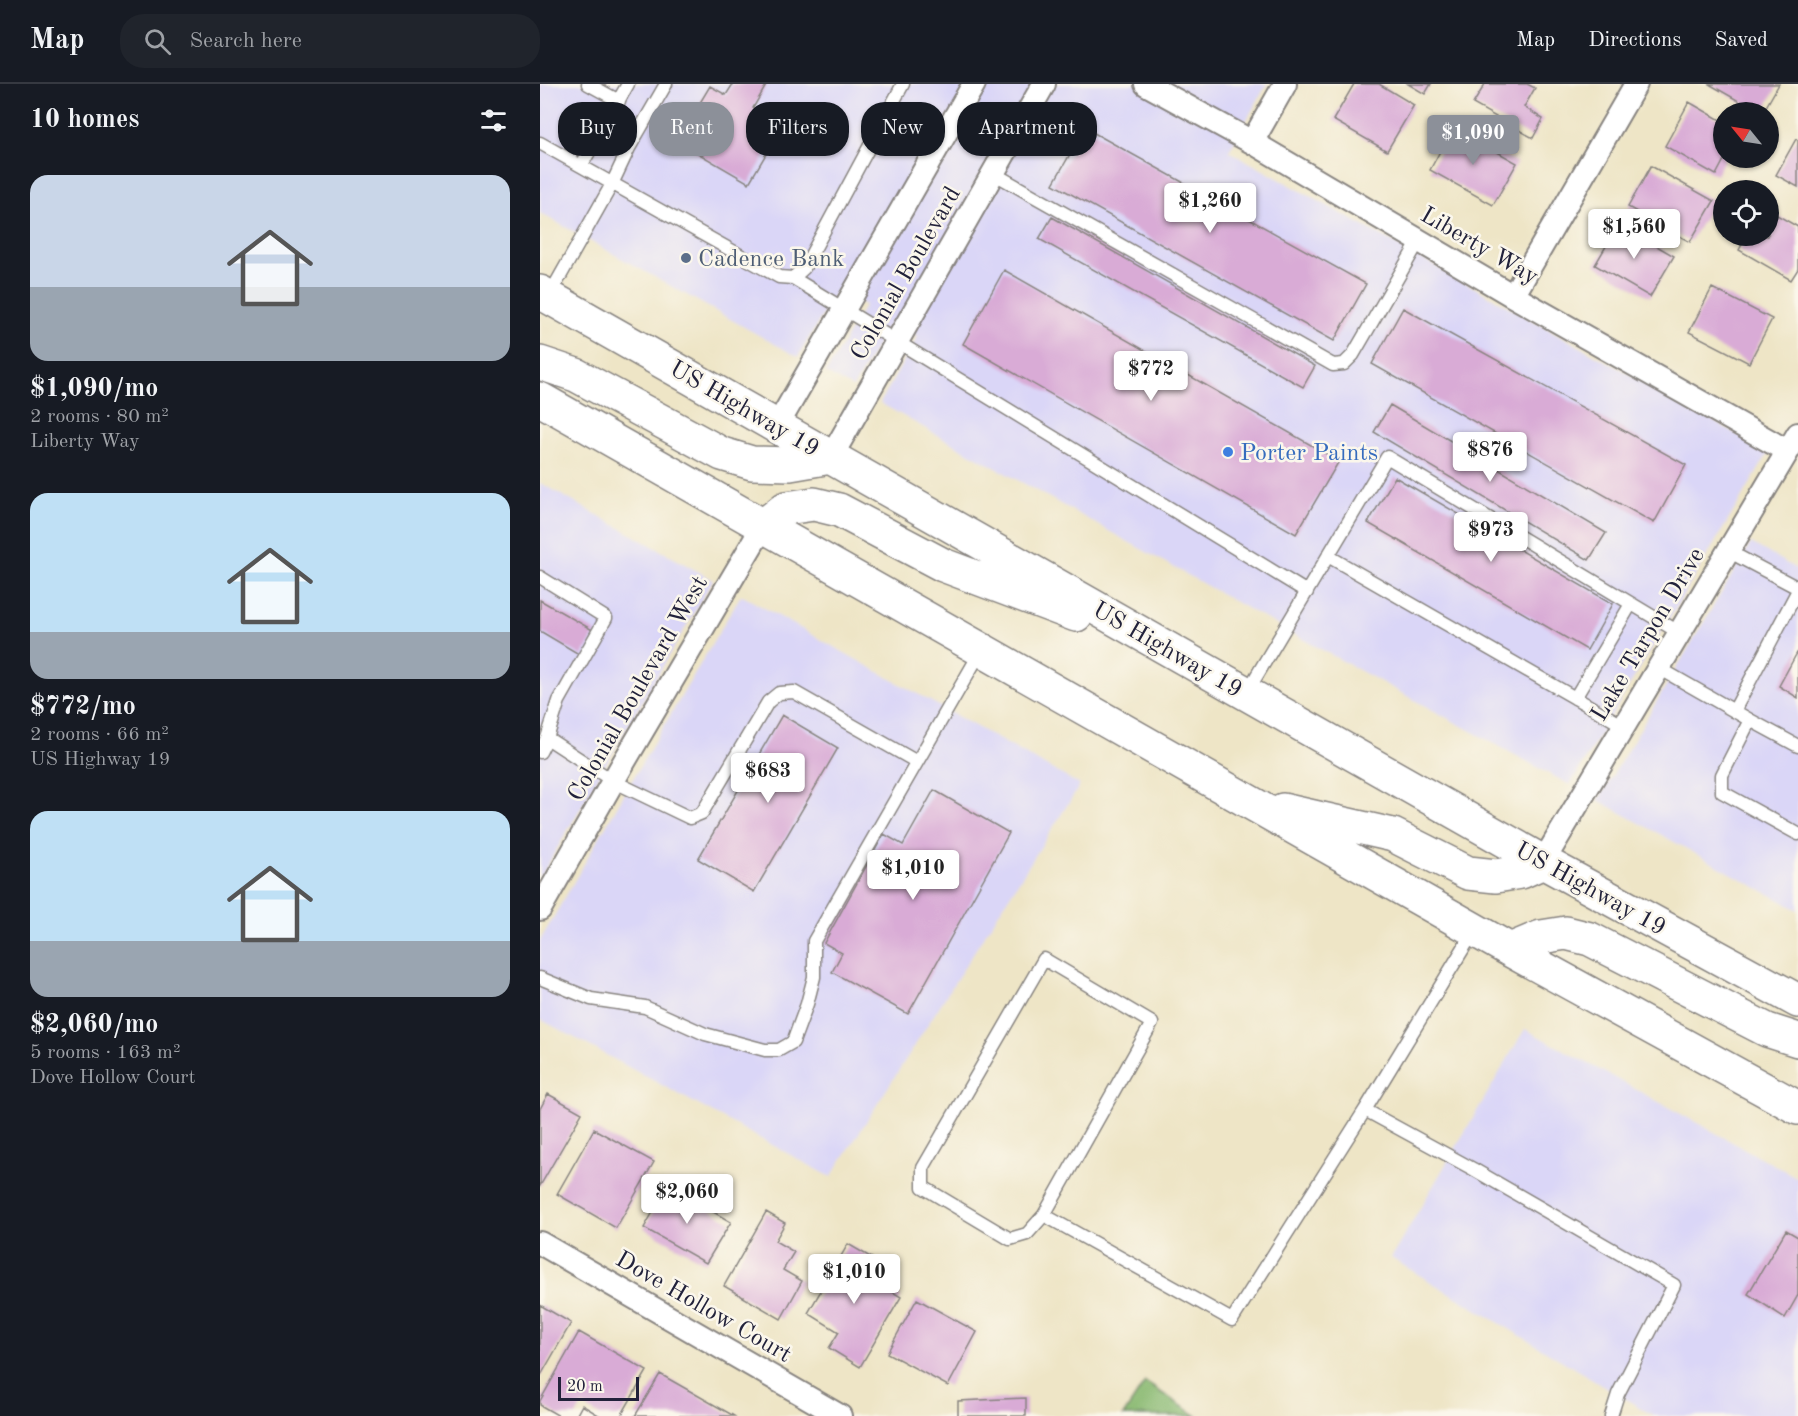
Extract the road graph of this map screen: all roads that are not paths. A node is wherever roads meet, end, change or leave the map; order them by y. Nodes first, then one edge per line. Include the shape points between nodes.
1 (588, 84) edge
2 (628, 84) edge
3 (666, 84) edge
4 (903, 84) edge
5 (974, 84) edge
6 (1044, 84) edge
7 (1146, 84) edge
8 (1285, 84) edge
9 (1636, 84) edge
10 (618, 101) junction
11 (1252, 142) junction
12 (540, 143) edge
13 (581, 166) junction
14 (993, 173) junction
15 (612, 184) junction
16 (1419, 241) junction
17 (793, 278) junction
18 (544, 294) edge
19 (1512, 296) junction
20 (844, 309) junction
21 (898, 341) junction
22 (540, 363) edge
23 (540, 399) edge
24 (777, 426) junction
25 (1793, 443) edge
26 (831, 457) junction
27 (763, 526) junction
28 (1728, 551) junction
29 (1328, 556) junction
30 (540, 577) edge
31 (1798, 589) edge
32 (1307, 592) junction
33 (1631, 604) junction
34 (1680, 633) junction
35 (982, 650) junction
36 (1174, 652) junction
37 (1659, 668) junction
38 (1246, 693) junction
39 (1575, 698) junction
40 (1734, 711) junction
41 (1750, 720) junction
42 (1624, 726) junction
43 (547, 738) junction
44 (1798, 746) edge
45 (540, 752) edge
46 (917, 762) junction
47 (613, 781) junction
48 (1252, 804) junction
49 (1798, 834) edge
50 (1543, 862) junction
51 (540, 909) edge
52 (1475, 930) junction
53 (1510, 950) junction
54 (540, 978) edge
55 (1798, 1001) edge
56 (1798, 1040) edge
57 (1798, 1108) edge
58 (1365, 1110) junction
59 (1044, 1215) junction
60 (540, 1243) edge
61 (840, 1416) edge
62 (1611, 1416) edge

1 - 10 lane
2 - 10 lane
3 - 15 lane
4 - 17 lane via 804,268
5 - 20 street, Colonial Boulevard
6 - 14 street, Colonial Boulevard
7 - 11 street, Liberty Way
8 - 11 street
9 - 19 street
10 - 13 lane
11 - 16 street, Liberty Way
12 - 13 lane
13 - 15 lane
14 - 16 lane via 1333,365 1344,364 1353,355
14 - 21 street, Colonial Boulevard
15 - 17 lane via 779,277
15 - 18 lane
16 - 19 street, Liberty Way
17 - 20 lane
18 - 24 highway, US Highway 19
19 - 25 street, Liberty Way
20 - 21 lane
20 - 24 street, Colonial Boulevard
21 - 26 street, Colonial Boulevard
21 - 32 lane
22 - 26 highway via 576,375 722,454 752,463 790,464
23 - 27 highway
24 - 26 highway, US Highway 19
25 - 28 street, Lake Tarpon Drive
26 - 36 highway, US Highway 19
27 - 35 highway
27 - 36 highway via 786,508 814,504 839,510 944,565
27 - 47 street, Colonial Boulevard West
28 - 31 lane
28 - 34 street, Lake Tarpon Drive
29 - 32 lane
29 - 33 lane via 1387,457
29 - 39 lane
30 - 43 lane via 606,618 559,701
31 - 40 lane
32 - 38 lane
33 - 34 lane
33 - 39 lane
34 - 37 street, Lake Tarpon Drive
35 - 46 lane
35 - 48 highway
36 - 38 highway, US Highway 19
37 - 40 lane
37 - 42 street, Lake Tarpon Drive
38 - 50 highway, US Highway 19
39 - 42 lane
40 - 41 lane
41 - 44 lane
41 - 49 lane via 1722,775 1722,792
42 - 50 street, Lake Tarpon Drive
43 - 45 lane
43 - 47 lane
46 - 47 lane via 794,692 779,693 768,702 702,813 690,818
46 - 54 lane via 814,940 814,977 793,1042 779,1050 765,1050 705,1034 645,1007 591,999
47 - 51 street, Colonial Boulevard West
48 - 50 highway via 1393,835 1468,873 1504,875
48 - 52 highway
50 - 55 highway, US Highway 19
52 - 53 highway
52 - 58 lane
53 - 56 highway via 1541,937 1566,933 1590,939 1767,1030
53 - 57 highway
58 - 59 lane via 1232,1320
58 - 62 lane via 1674,1285 1618,1394
59 - 59 lane via 1027,1234 1010,1239 923,1187 923,1168 1044,959 1152,1023
60 - 61 street, Dove Hollow Court

